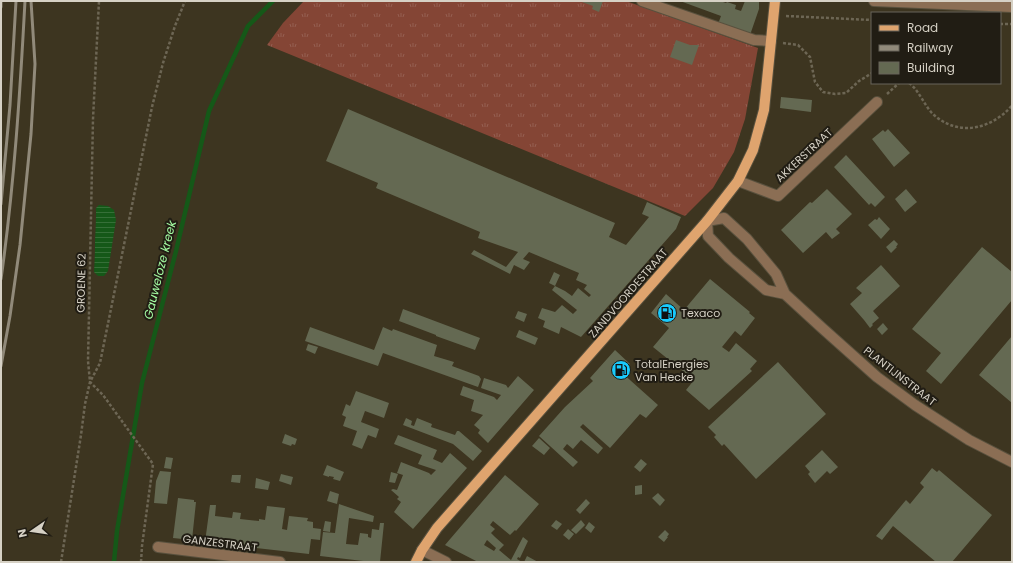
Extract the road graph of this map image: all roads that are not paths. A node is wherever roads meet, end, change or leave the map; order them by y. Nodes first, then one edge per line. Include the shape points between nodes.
1 (642, 1) edge
2 (775, 1) edge
3 (874, 1) edge
4 (1012, 7) edge
5 (771, 41) junction
6 (877, 102) road end
7 (738, 181) junction
8 (707, 221) junction
9 (785, 294) junction
10 (1012, 462) edge
11 (158, 547) dead end
12 (422, 550) junction
13 (280, 562) edge
14 (416, 562) edge
15 (446, 562) edge

1 - 5 street via 754,40
2 - 5 main road, ZANDVOORDESTRAAT
3 - 4 street
5 - 7 main road, ZANDVOORDESTRAAT via 764,110 753,150
6 - 7 street, AKKERSTRAAT via 778,196
7 - 8 main road, ZANDVOORDESTRAAT
8 - 9 street, PLANTIJNSTRAAT via 708,236 729,258 766,290
8 - 9 street, PLANTIJNSTRAAT via 724,218 747,239 776,274
8 - 12 main road, ZANDVOORDESTRAAT via 437,528
9 - 10 street, PLANTIJNSTRAAT via 877,377 969,440
11 - 13 street, GANZESTRAAT
12 - 14 main road, ZANDVOORDESTRAAT
12 - 15 street

